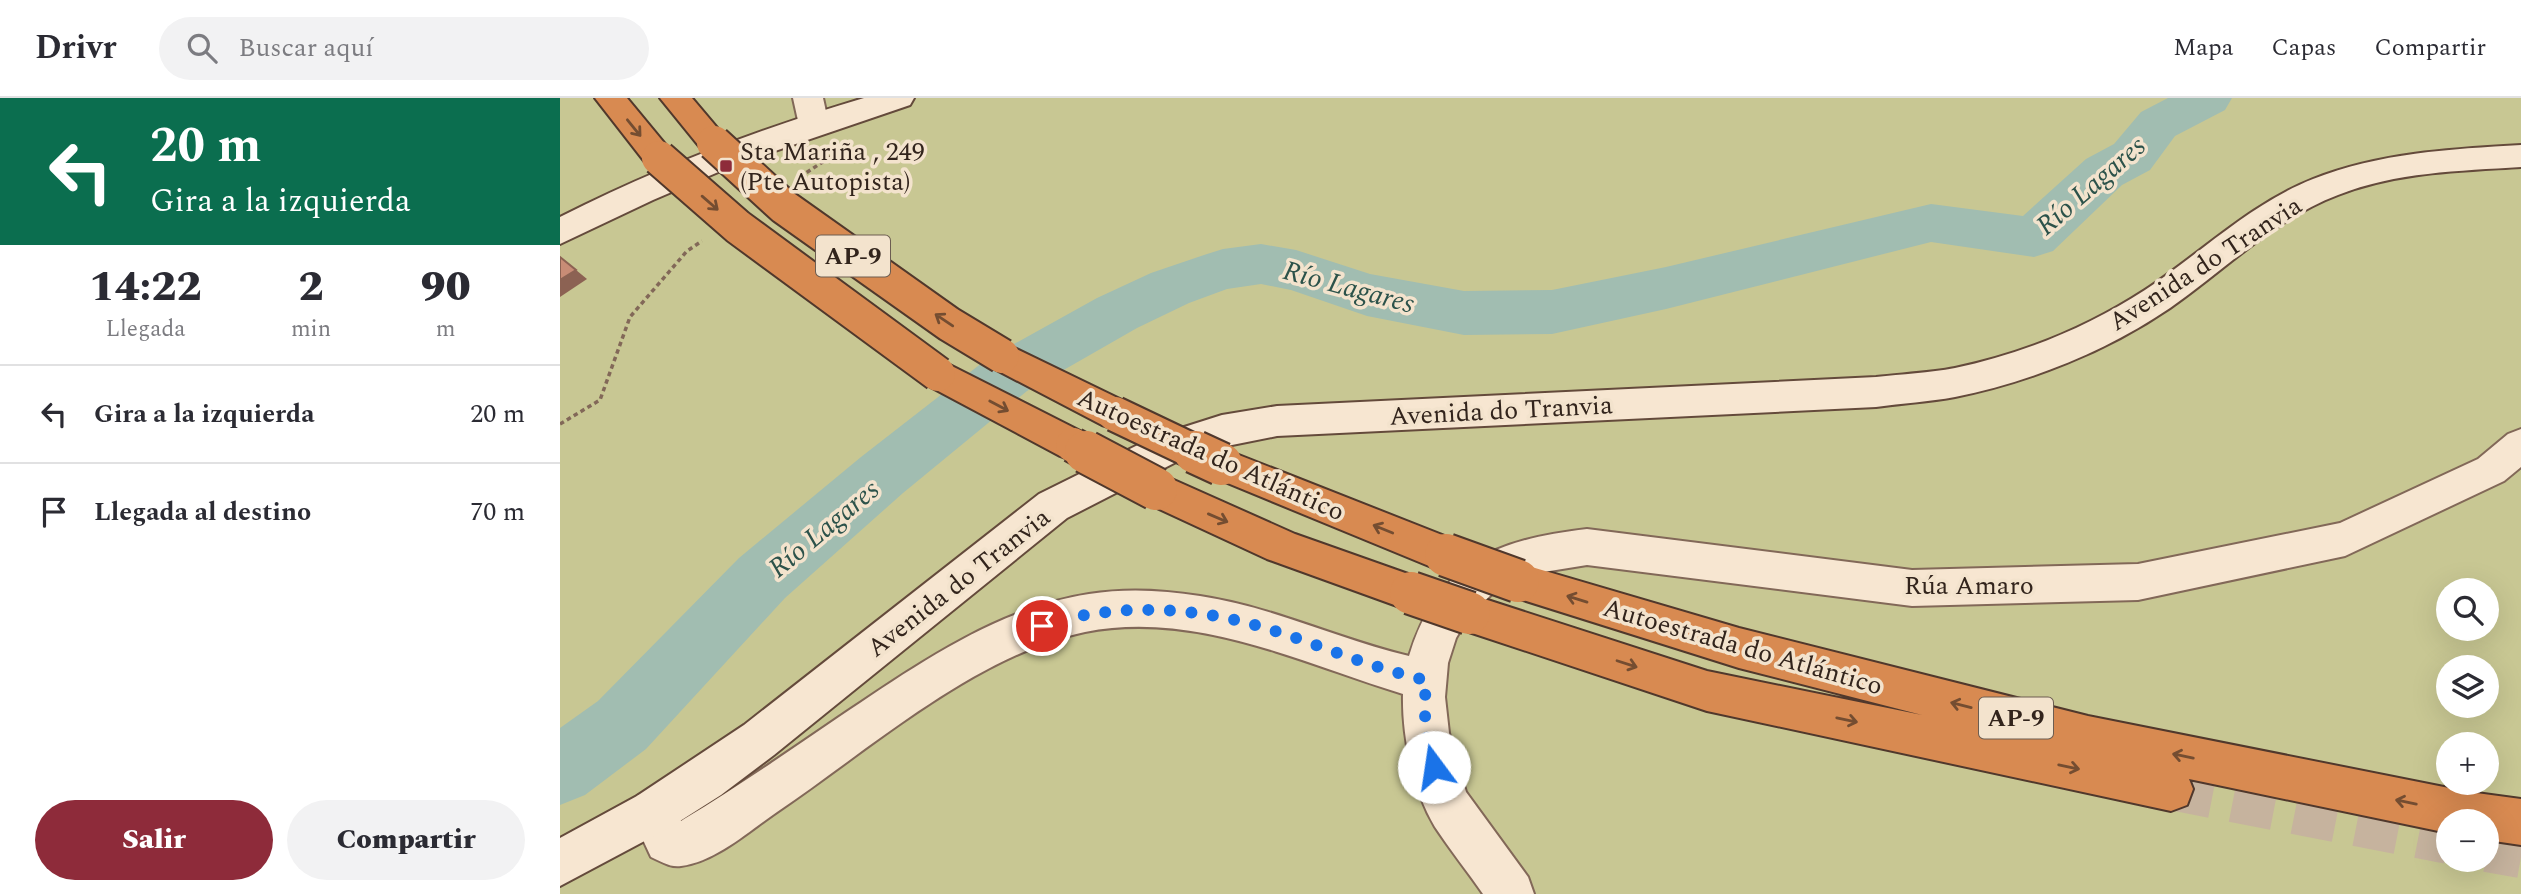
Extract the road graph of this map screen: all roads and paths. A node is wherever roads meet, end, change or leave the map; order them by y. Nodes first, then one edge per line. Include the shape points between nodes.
1 (610, 98) edge
2 (675, 98) edge
3 (899, 98) edge
4 (811, 111) edge
5 (2521, 156) edge
6 (560, 232) edge
7 (2521, 445) edge
8 (1428, 663) junction
9 (2171, 789) tunnel mouth
10 (653, 812) junction
11 (2521, 822) edge
12 (560, 863) edge
13 (1511, 894) edge

1 -> 9 highway, Autoestrada do Atlántico / AP-9, bridge via 659,158 738,227 938,374 1191,507 1347,572 1707,691
11 -> 2 highway, Autoestrada do Atlántico / AP-9, bridge via 2088,737 1739,648 1446,555 1221,464 1002,356 949,324 785,207 714,143
3 - 4 main road
4 - 6 main road
5 - 10 main road, Avenida do Tranvia via 2375,170 2324,188 2284,206 2155,301 2085,340 1965,380 1876,392 1277,421 1170,447 1053,506 760,740
7 - 8 main road, Rúa Amaro via 2491,470 2345,540 2138,582 1912,588 1587,547 1548,551 1513,562 1474,583 1448,610
8 - 10 main road via 1395,674 1246,623 1178,612 1123,609 1063,619 1001,640 942,672 695,839 679,844 667,841
8 - 13 main road via 1423,715 1428,749 1448,805
10 - 12 main road, Avenida do Tranvia

